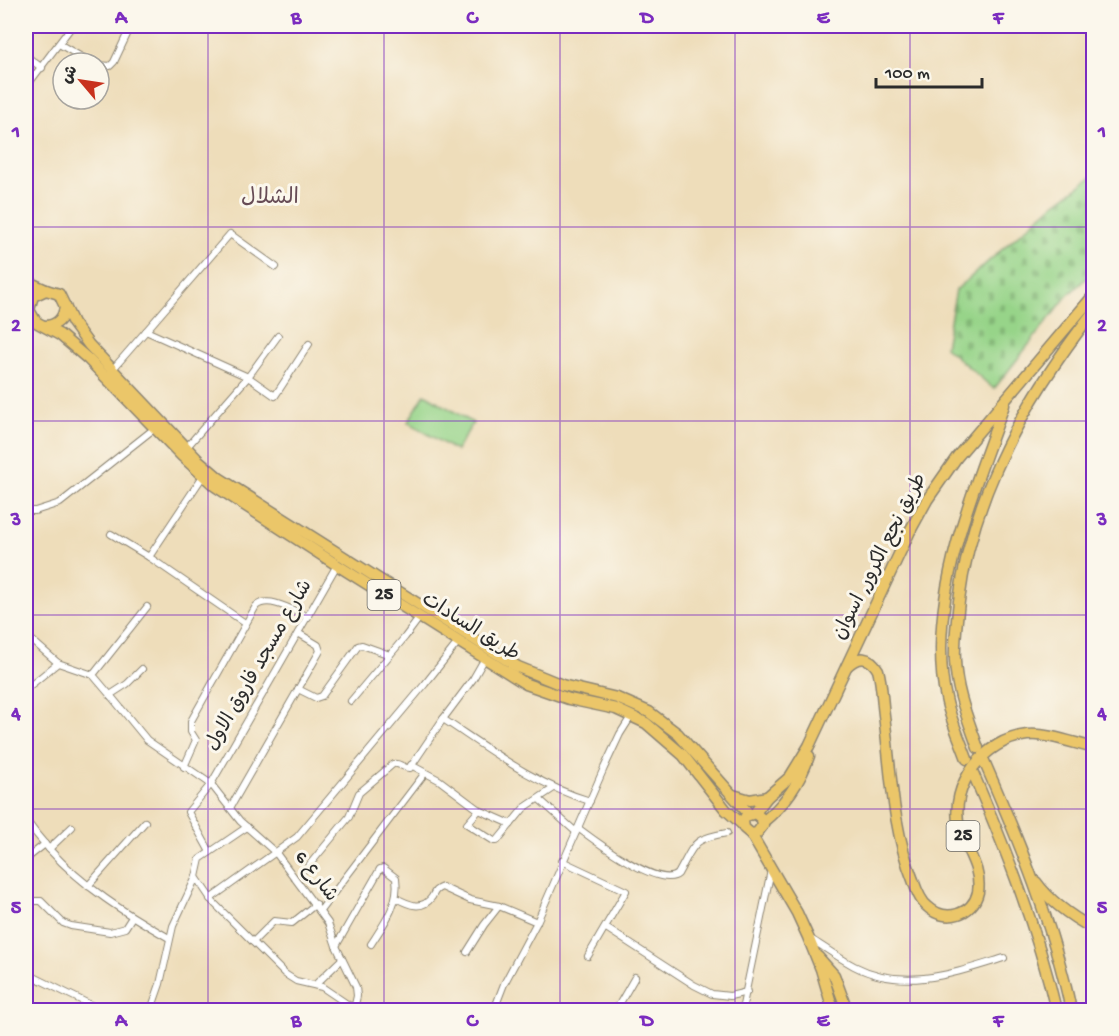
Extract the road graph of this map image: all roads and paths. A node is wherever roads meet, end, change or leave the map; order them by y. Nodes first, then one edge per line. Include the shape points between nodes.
1 (72, 26) edge
2 (131, 26) edge
3 (59, 44) junction
4 (71, 51) edge
5 (26, 56) edge
6 (111, 65) edge
7 (42, 68) junction
8 (26, 87) edge
9 (276, 267) dead end
10 (26, 281) edge
11 (46, 290) junction
12 (1094, 295) edge
13 (65, 306) junction
14 (1094, 311) edge
15 (28, 312) edge
16 (44, 326) junction
17 (146, 331) junction
18 (278, 336) dead end
19 (309, 344) dead end
20 (113, 369) junction
21 (248, 377) junction
22 (1007, 396) junction
23 (155, 428) junction
24 (186, 448) junction
25 (203, 476) junction
26 (26, 511) edge
27 (111, 534) dead end
28 (149, 557) junction
29 (337, 566) junction
30 (147, 608) dead end
31 (308, 617) junction
32 (420, 617) junction
33 (245, 622) junction
34 (298, 633) junction
35 (26, 635) edge
36 (459, 641) junction
37 (390, 655) junction
38 (485, 658) junction
39 (58, 663) junction
40 (142, 669) dead end
41 (844, 670) junction
42 (93, 675) junction
43 (26, 689) edge
44 (298, 689) junction
45 (110, 695) junction
46 (351, 701) dead end
47 (632, 715) junction
48 (443, 719) junction
49 (813, 738) junction
50 (978, 748) dead end
51 (1094, 748) edge
52 (967, 759) dead end
53 (984, 761) dead end
54 (411, 765) junction
55 (184, 767) junction
56 (425, 773) junction
57 (973, 773) dead end
58 (211, 784) junction
59 (554, 788) junction
60 (733, 795) junction
61 (767, 797) junction
62 (539, 799) junction
63 (590, 801) junction
64 (230, 808) junction
65 (479, 810) junction
66 (752, 814) junction
67 (26, 820) edge
68 (145, 822) dead end
69 (763, 822) junction
70 (511, 824) junction
71 (743, 825) junction
72 (72, 827) dead end
73 (247, 827) junction
74 (577, 830) junction
75 (727, 833) dead end
76 (751, 834) junction
77 (47, 847) junction
78 (210, 852) junction
79 (276, 853) junction
80 (26, 859) edge
81 (562, 861) junction
82 (306, 869) dead end
83 (771, 869) junction
84 (1029, 871) junction
85 (196, 876) junction
86 (88, 886) junction
87 (396, 898) junction
88 (210, 899) junction
89 (316, 904) junction
90 (499, 906) junction
91 (26, 908) edge
92 (320, 911) junction
93 (132, 917) junction
94 (537, 922) junction
95 (606, 928) junction
96 (1094, 929) edge
97 (808, 937) junction
98 (169, 938) junction
99 (253, 942) junction
100 (371, 944) dead end
101 (336, 946) junction
102 (467, 952) dead end
103 (816, 955) junction
104 (588, 956) dead end
105 (1004, 958) dead end
106 (342, 959) junction
107 (26, 973) edge
108 (635, 977) dead end
109 (315, 985) junction
110 (747, 992) junction
111 (355, 1010) edge
112 (102, 1011) edge
113 (151, 1011) edge
114 (494, 1011) edge
115 (616, 1011) edge
116 (742, 1011) edge
117 (833, 1011) edge
118 (847, 1011) edge
119 (1056, 1011) edge
120 (1071, 1011) edge

1 - 3 street
2 - 6 street
3 - 4 street
3 - 7 street
5 - 7 street
7 - 8 street
9 - 17 street via 230,234
10 - 11 main road
11 - 13 main road via 59,294
11 - 15 main road via 33,297
12 - 22 main road, طريق نجع الكرور, اسوان
13 - 16 main road via 57,323
13 - 20 main road, طريق السادات / 25 via 83,338
14 - 50 main road via 1031,401 1001,457 972,535 961,584 955,660 959,694
15 - 16 main road
16 - 23 main road, طريق السادات / 25 via 88,359
17 - 20 street
17 - 21 street
18 - 21 street
19 - 21 street via 275,396
20 - 24 main road, طريق السادات / 25
21 - 24 street
22 - 41 main road, طريق نجع الكرور, اسوان via 927,500
22 - 52 main road via 958,533 946,585 941,666 945,698
23 - 25 main road, طريق السادات / 25
23 - 26 street via 60,503
24 - 60 main road, طريق السادات / 25 via 230,487 518,667 551,682 617,698 650,712 678,734
25 - 28 street
25 - 29 main road, طريق السادات / 25
27 - 28 street
28 - 33 street
29 - 31 street, شارع مسجد فاروق الاول
29 - 32 main road, طريق السادات / 25
30 - 42 street
31 - 33 street via 264,601
31 - 34 street, شارع مسجد فاروق الاول
32 - 36 main road, طريق السادات / 25
32 - 37 street
33 - 55 street via 191,721 196,740
34 - 44 street via 318,645 320,651
34 - 58 street, شارع مسجد فاروق الاول
35 - 39 street
36 - 38 main road, طريق السادات / 25
36 - 79 street via 297,837
37 - 44 street via 358,646 322,696 316,698
37 - 46 street
38 - 47 main road, طريق السادات / 25 via 547,693
38 - 48 street
39 - 42 street
39 - 43 street
40 - 45 street
41 - 49 main road, طريق نجع الكرور, اسوان
41 - 51 main road, 25 via 861,658 878,669 898,832 906,862 926,906 944,916 964,911 977,895 977,871 959,826 958,811 963,787 974,766 997,745 1027,735
42 - 45 street, شارع 6
44 - 64 street
45 - 55 street, شارع 6 via 147,740
47 - 63 street
47 - 71 main road, طريق السادات / 25 via 671,743
48 - 54 street
48 - 59 street
49 - 61 main road, طريق نجع الكرور, اسوان via 790,777
49 - 69 main road, طريق نجع الكرور, اسوان via 796,785
53 - 84 main road
54 - 56 street
54 - 82 street via 408,769 393,764 359,793 349,817
55 - 58 street, شارع 6
56 - 65 street
56 - 92 street
57 - 119 main road via 1012,865
58 - 64 street, شارع 6
58 - 78 street, شارع مسجد فاروق الاول via 188,813
59 - 62 street
59 - 63 street
60 - 61 main road via 750,800
60 - 66 main road, طريق السادات / 25
61 - 66 main road, طريق نجع الكرور, اسوان
62 - 70 street via 524,808
62 - 74 street
63 - 74 street
64 - 73 street, شارع 6
65 - 70 street
65 - 70 street via 467,824 494,841
66 - 69 main road via 761,816
66 - 71 main road via 744,818
67 - 77 street
68 - 86 street
69 - 76 main road via 760,831
71 - 76 main road
72 - 77 street
73 - 78 street
73 - 79 street, شارع 6
74 - 75 street via 628,861 667,878 678,874 701,839
74 - 81 street
76 - 83 main road
77 - 80 street
77 - 86 street
78 - 85 street via 200,859
79 - 88 street
79 - 89 street, شارع 6
81 - 94 street
81 - 95 street via 626,891
83 - 97 main road
83 - 110 street
84 - 96 main road via 1052,900
84 - 120 main road
85 - 88 street
85 - 98 street
86 - 93 street
87 - 90 street via 423,906 442,887 470,900
87 - 100 street
87 - 101 street via 396,878 381,868
88 - 99 street
89 - 92 street, شارع 6
89 - 99 street via 292,923 274,921
90 - 94 street
90 - 102 street
91 - 93 street via 34,901 41,902 63,923 110,932 125,928
92 - 101 street, شارع 6
93 - 98 street
94 - 114 street
95 - 104 street
95 - 110 street via 712,994 730,996
97 - 103 main road
97 - 105 street via 855,966 898,978 942,976
98 - 113 street
99 - 109 street via 290,978
101 - 106 street, شارع 6
103 - 117 main road
103 - 118 main road via 834,975
106 - 109 street
106 - 111 street, شارع 6 via 357,990
107 - 112 street
108 - 115 street
109 - 111 street
110 - 116 street

